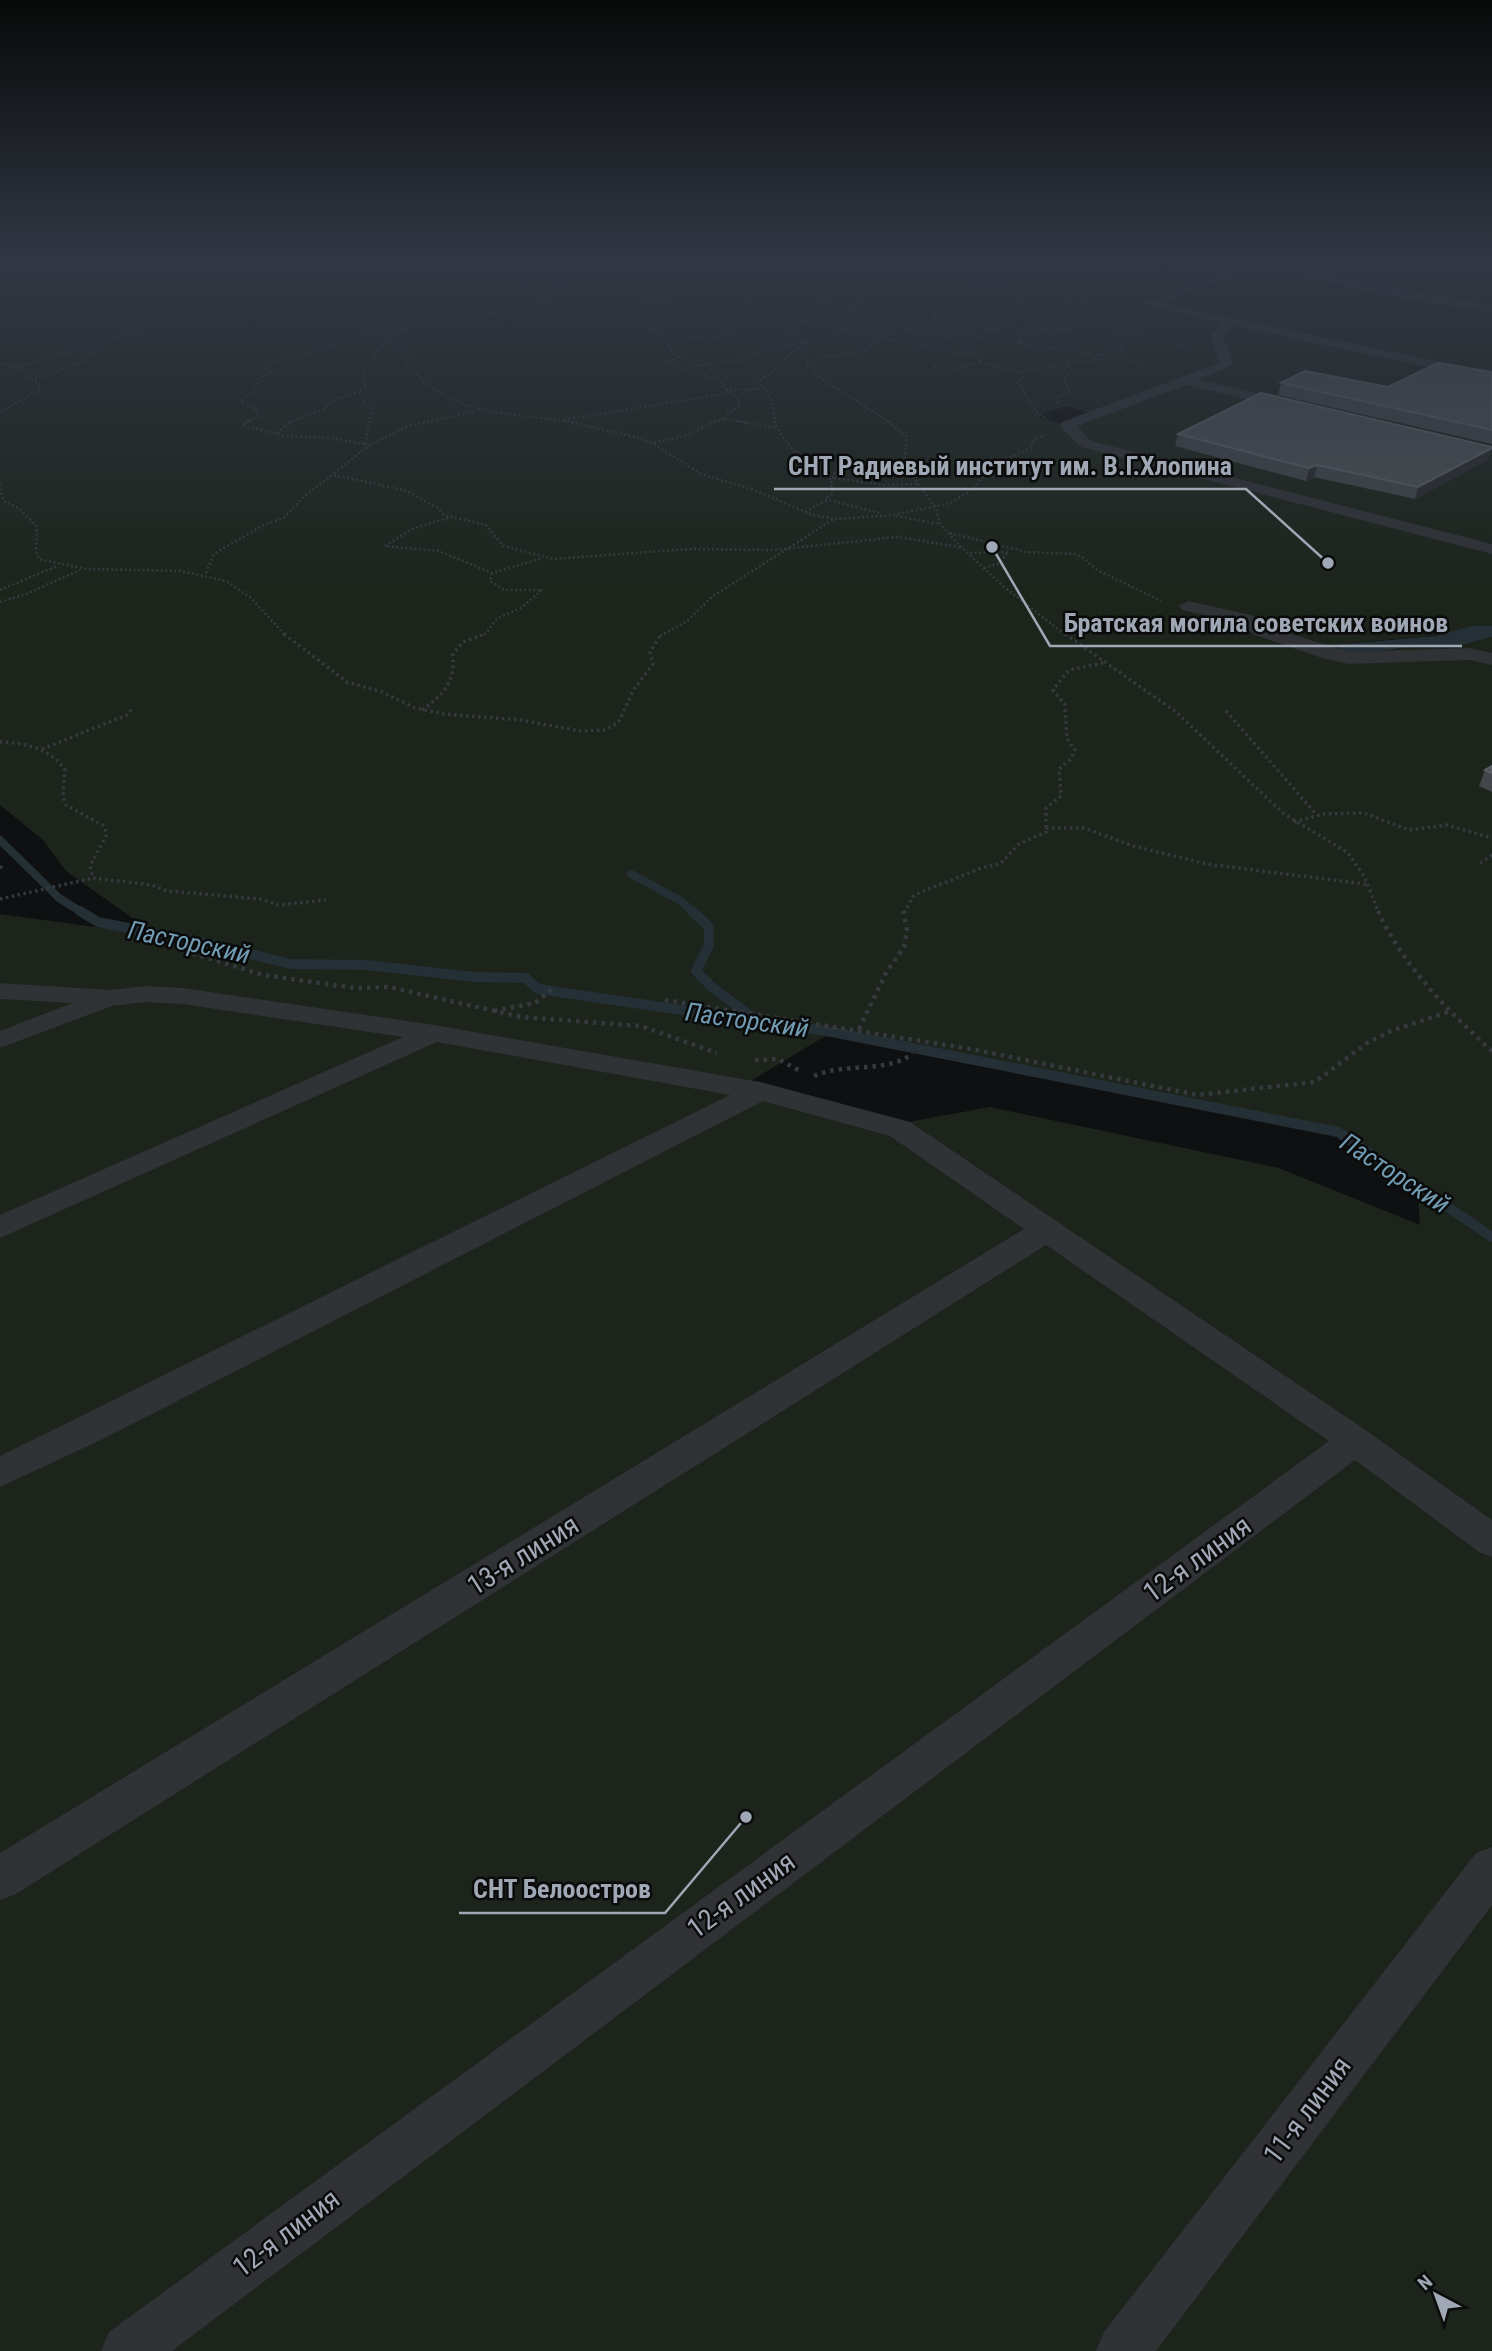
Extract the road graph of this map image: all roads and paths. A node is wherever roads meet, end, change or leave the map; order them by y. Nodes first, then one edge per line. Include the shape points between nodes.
1 (20, 369) edge
2 (69, 369) edge
3 (265, 369) edge
4 (366, 369) edge
5 (411, 369) edge
6 (683, 369) edge
7 (694, 369) edge
8 (776, 369) edge
9 (812, 369) edge
10 (1012, 369) edge
11 (1035, 369) edge
12 (1070, 369) edge
13 (1152, 369) edge
14 (1216, 369) edge
15 (1452, 369) edge
16 (1022, 371) junction
17 (696, 373) junction
18 (1492, 377) edge
19 (35, 379) junction
20 (1187, 381) junction
21 (764, 389) junction
22 (727, 391) junction
23 (358, 392) junction
24 (1067, 408) dead end
25 (1306, 409) edge
26 (476, 410) junction
27 (0, 412) edge
28 (725, 419) junction
29 (560, 421) junction
30 (1068, 426) junction
31 (777, 428) junction
32 (277, 433) junction
33 (652, 443) junction
34 (365, 445) junction
35 (370, 445) junction
36 (840, 460) dead end
37 (334, 474) junction
38 (832, 480) junction
39 (0, 484) edge
40 (918, 484) junction
41 (827, 499) junction
42 (936, 508) junction
43 (806, 512) junction
44 (893, 516) junction
45 (456, 517) junction
46 (834, 519) junction
47 (940, 524) junction
48 (950, 533) junction
49 (961, 547) junction
50 (788, 548) junction
51 (1012, 548) junction
52 (1492, 550) edge
53 (968, 552) junction
54 (1007, 552) junction
55 (544, 558) junction
56 (57, 566) junction
57 (984, 568) junction
58 (81, 569) junction
59 (206, 573) junction
60 (492, 573) junction
61 (0, 590) edge
62 (0, 602) edge
63 (1188, 607) joint
64 (1492, 659) edge
65 (1108, 662) junction
66 (133, 707) dead end
67 (421, 710) junction
68 (1226, 711) dead end
69 (0, 742) edge
70 (41, 750) junction
71 (1317, 815) junction
72 (1294, 822) junction
73 (1046, 828) junction
74 (1492, 838) edge
75 (1492, 855) edge
76 (1480, 863) dead end
77 (93, 878) junction
78 (1367, 884) junction
79 (0, 899) edge
80 (326, 900) dead end
81 (152, 941) dead end
82 (555, 987) dead end
83 (0, 991) edge
84 (111, 998) junction
85 (665, 1000) dead end
86 (494, 1011) junction
87 (1448, 1012) junction
88 (858, 1030) junction
89 (434, 1033) junction
90 (0, 1040) edge
91 (1492, 1051) edge
92 (913, 1054) dead end
93 (728, 1057) dead end
94 (754, 1060) dead end
95 (760, 1091) junction
96 (0, 1227) edge
97 (1045, 1231) junction
98 (1354, 1441) junction
99 (0, 1472) edge
100 (1492, 1541) edge
101 (1492, 1869) edge
102 (0, 1878) edge
103 (128, 2351) edge
104 (1123, 2351) edge

1 - 19 path
2 - 19 path
3 - 32 path via 271,371 241,402 256,409 258,416 242,425
4 - 23 path via 365,388
5 - 26 path via 424,383
6 - 17 path
7 - 17 path
8 - 21 path via 757,383
9 - 40 path via 899,428 907,437 904,465
10 - 16 path
11 - 16 path
12 - 24 path via 1064,379 1070,392 1056,397 1057,403
13 - 20 path
14 - 20 street
15 - 18 street
16 - 30 path via 1024,376 1017,381 1038,414
17 - 22 path via 723,382
19 - 27 path via 38,391
20 - 25 street
20 - 30 street
21 - 22 path
21 - 31 path via 774,402
22 - 28 path via 740,404
22 - 29 path
23 - 32 path via 335,399 330,406 290,422
23 - 34 path via 372,409
26 - 29 path
26 - 35 path via 407,426
28 - 31 path
28 - 33 path via 685,436
29 - 33 path
30 - 42 path via 1034,439 1032,448 990,465 974,488
30 - 52 street via 1086,444
31 - 38 path via 814,471
32 - 34 path
33 - 43 path via 702,475
34 - 35 path
35 - 37 path
36 - 38 path
37 - 45 path via 407,491 440,513
37 - 59 path via 285,517 214,554
38 - 40 path
38 - 41 path via 833,493
39 - 56 path via 3,501 18,508 37,527 39,559
40 - 42 path
41 - 43 path
41 - 44 path
42 - 44 path
42 - 47 path
43 - 46 path
44 - 46 path
44 - 47 path
45 - 55 path via 486,525 503,546
45 - 60 path via 437,519 385,546 439,551
46 - 50 path
47 - 48 path
48 - 49 path
48 - 51 path
49 - 50 path via 897,537
49 - 53 path
50 - 55 path
50 - 67 path via 713,596 686,622 661,634 650,652 653,664 648,674 634,687 614,726 564,731 520,720
51 - 54 path
51 - 63 path via 1074,554 1153,597
53 - 54 path
53 - 57 path
54 - 57 path via 1000,563
55 - 60 path
56 - 58 path
56 - 61 path
57 - 65 path via 1076,643
58 - 59 path
58 - 62 path
59 - 67 path via 251,596 304,652 349,683
60 - 67 path via 490,581 504,590 542,590 521,608 498,618 485,634 463,642 453,654 454,677 449,689
63 - 64 street via 1244,619 1262,631 1329,654 1469,654
65 - 72 path via 1176,712
65 - 73 path via 1069,670 1053,690 1065,705 1067,739 1075,750 1059,769 1061,796 1046,808
66 - 70 path via 127,715
68 - 71 path
69 - 70 path via 21,742
70 - 77 path via 63,768 67,777 61,795 66,806 104,826 105,841 89,861
71 - 72 path
71 - 74 path via 1364,813 1409,830 1447,825
72 - 78 path via 1324,835 1355,861
73 - 78 path via 1084,828 1207,864
73 - 88 path via 1019,844 1000,864 914,895 903,910 904,947
75 - 76 path
77 - 79 path
77 - 80 path via 278,905
78 - 87 path via 1374,907 1399,949
81 - 86 path via 263,975 355,988 389,987
82 - 86 path via 534,1004
83 - 84 street
84 - 89 street via 182,996
84 - 90 street
85 - 88 path
86 - 93 path via 641,1026
87 - 88 path via 1367,1043 1315,1082 1197,1095
87 - 91 path
89 - 95 street
89 - 96 street
92 - 94 path via 897,1065 844,1067 811,1078 778,1059
95 - 97 street via 900,1129
95 - 99 street
97 - 98 street
97 - 102 street, 13-я линия
98 - 100 street
98 - 103 street, 12-я линия
101 - 104 street, 11-я линия

